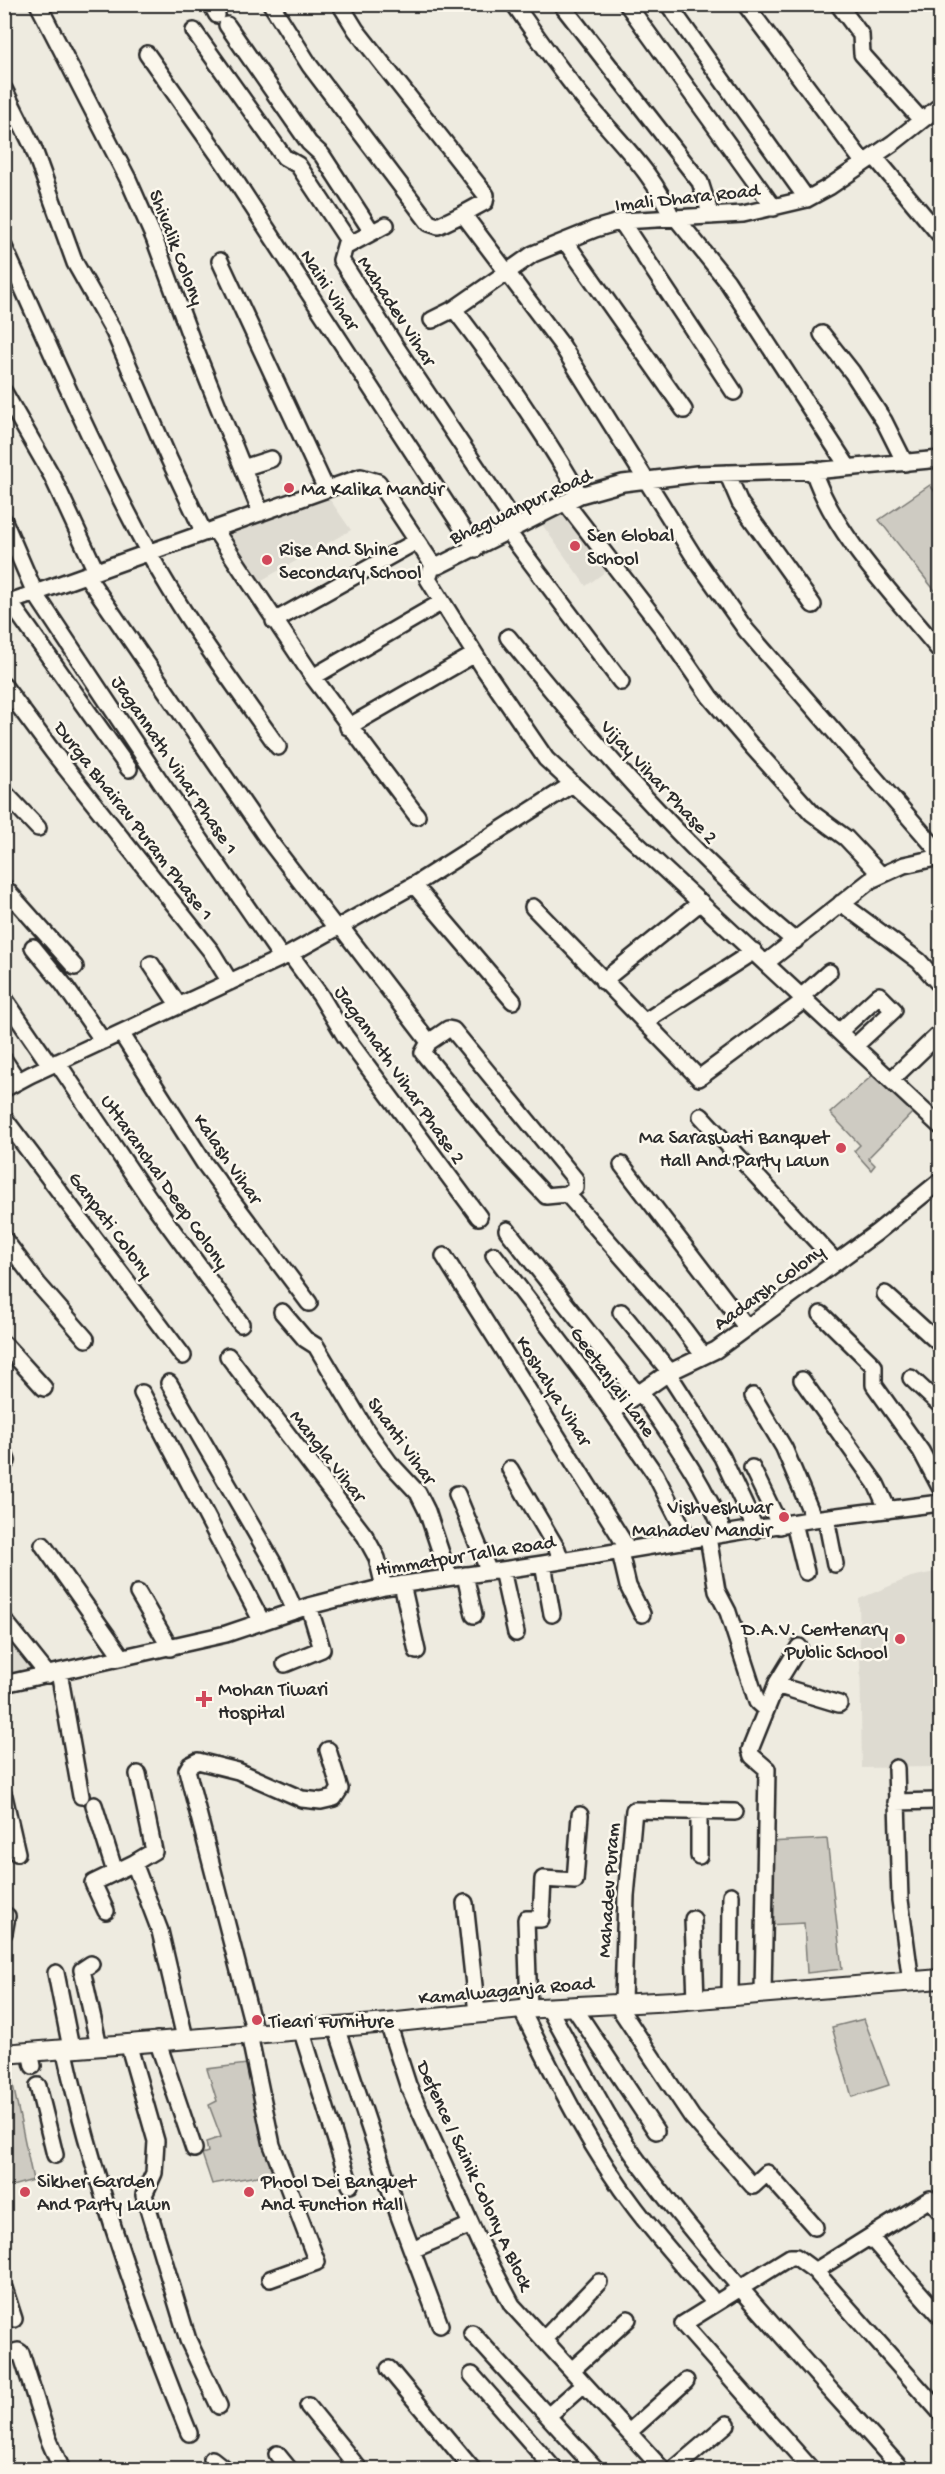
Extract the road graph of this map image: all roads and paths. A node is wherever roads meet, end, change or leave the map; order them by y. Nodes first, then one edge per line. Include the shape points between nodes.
1 (38, 4) edge
2 (271, 4) edge
3 (340, 4) edge
4 (514, 4) edge
5 (561, 4) edge
6 (627, 4) edge
7 (668, 4) edge
8 (745, 4) edge
9 (838, 4) edge
10 (218, 15) edge
11 (194, 31) dead end
12 (147, 54) dead end
13 (4, 89) edge
14 (939, 110) edge
15 (921, 120) junction
16 (868, 159) junction
17 (807, 198) junction
18 (774, 208) junction
19 (463, 214) junction
20 (711, 216) junction
21 (674, 218) junction
22 (621, 221) junction
23 (940, 235) edge
24 (565, 241) junction
25 (347, 246) junction
26 (4, 247) edge
27 (220, 261) dead end
28 (508, 270) junction
29 (454, 309) junction
30 (432, 320) dead end
31 (822, 334) dead end
32 (4, 392) edge
33 (734, 392) dead end
34 (684, 410) dead end
35 (272, 459) dead end
36 (940, 459) edge
37 (904, 463) junction
38 (848, 467) junction
39 (243, 468) junction
40 (813, 470) junction
41 (727, 473) junction
42 (647, 478) junction
43 (326, 489) junction
44 (580, 495) junction
45 (565, 502) junction
46 (261, 513) junction
47 (4, 521) edge
48 (513, 529) junction
49 (209, 532) junction
50 (417, 542) junction
51 (476, 549) junction
52 (148, 552) junction
53 (433, 565) junction
54 (91, 573) junction
55 (35, 593) junction
56 (442, 602) junction
57 (7, 603) edge
58 (813, 605) dead end
59 (274, 621) junction
60 (508, 637) dead end
61 (940, 651) edge
62 (475, 654) junction
63 (313, 677) junction
64 (621, 682) dead end
65 (4, 686) edge
66 (348, 727) junction
67 (278, 747) dead end
68 (129, 769) dead end
69 (571, 785) junction
70 (4, 792) edge
71 (417, 816) dead end
72 (38, 828) dead end
73 (940, 855) edge
74 (881, 875) junction
75 (414, 885) junction
76 (4, 887) edge
77 (701, 902) junction
78 (841, 903) junction
79 (533, 907) dead end
80 (339, 928) junction
81 (795, 941) junction
82 (33, 947) dead end
83 (754, 951) junction
84 (286, 956) junction
85 (767, 962) junction
86 (152, 964) dead end
87 (75, 968) dead end
88 (829, 972) dead end
89 (603, 981) junction
90 (230, 982) junction
91 (940, 985) edge
92 (4, 998) edge
93 (804, 998) junction
94 (513, 1001) dead end
95 (179, 1006) junction
96 (644, 1022) junction
97 (840, 1031) junction
98 (121, 1033) junction
99 (938, 1035) dead end
100 (104, 1041) junction
101 (429, 1042) junction
102 (855, 1046) junction
103 (4, 1060) edge
104 (54, 1064) junction
105 (891, 1080) junction
106 (18, 1081) junction
107 (4, 1089) edge
108 (702, 1116) dead end
109 (4, 1118) edge
110 (940, 1126) edge
111 (622, 1165) dead end
112 (940, 1181) edge
113 (567, 1194) junction
114 (479, 1217) dead end
115 (507, 1230) dead end
116 (4, 1239) edge
117 (494, 1255) dead end
118 (444, 1256) dead end
119 (836, 1262) junction
120 (885, 1294) dead end
121 (309, 1303) dead end
122 (282, 1312) dead end
123 (621, 1312) dead end
124 (821, 1314) dead end
125 (241, 1324) dead end
126 (746, 1327) junction
127 (86, 1339) dead end
128 (4, 1344) edge
129 (940, 1344) edge
130 (704, 1355) junction
131 (183, 1356) dead end
132 (228, 1356) dead end
133 (669, 1373) junction
134 (911, 1378) dead end
135 (802, 1380) dead end
136 (169, 1383) dead end
137 (44, 1388) dead end
138 (142, 1393) dead end
139 (640, 1394) junction
140 (753, 1396) dead end
141 (940, 1405) edge
142 (612, 1412) junction
143 (4, 1453) edge
144 (4, 1464) edge
145 (752, 1468) dead end
146 (510, 1469) dead end
147 (940, 1487) edge
148 (457, 1494) dead end
149 (940, 1503) edge
150 (888, 1510) junction
151 (820, 1519) junction
152 (787, 1524) junction
153 (756, 1530) junction
154 (724, 1534) junction
155 (708, 1537) junction
156 (689, 1540) junction
157 (43, 1545) dead end
158 (624, 1550) junction
159 (561, 1561) junction
160 (543, 1564) junction
161 (835, 1564) dead end
162 (496, 1571) junction
163 (806, 1572) dead end
164 (465, 1575) junction
165 (448, 1577) junction
166 (402, 1584) junction
167 (384, 1587) junction
168 (138, 1593) dead end
169 (302, 1608) junction
170 (552, 1614) dead end
171 (642, 1614) dead end
172 (474, 1615) dead end
173 (4, 1620) edge
174 (262, 1622) junction
175 (516, 1634) dead end
176 (800, 1647) dead end
177 (170, 1648) junction
178 (417, 1651) dead end
179 (122, 1657) junction
180 (285, 1664) dead end
181 (53, 1674) junction
182 (4, 1684) edge
183 (776, 1685) junction
184 (839, 1704) dead end
185 (762, 1706) junction
186 (328, 1750) dead end
187 (896, 1768) dead end
188 (138, 1774) dead end
189 (4, 1796) edge
190 (81, 1796) dead end
191 (934, 1801) dead end
192 (896, 1802) junction
193 (94, 1805) dead end
194 (699, 1811) junction
195 (735, 1812) dead end
196 (580, 1815) dead end
197 (17, 1853) dead end
198 (699, 1856) dead end
199 (134, 1863) junction
200 (115, 1872) junction
201 (731, 1895) dead end
202 (465, 1904) dead end
203 (106, 1911) dead end
204 (7, 1916) dead end
205 (693, 1919) dead end
206 (4, 1933) edge
207 (91, 1964) dead end
208 (56, 1973) dead end
209 (940, 1979) edge
210 (911, 1982) junction
211 (764, 1994) junction
212 (730, 1997) junction
213 (696, 2000) junction
214 (619, 2002) junction
215 (573, 2006) junction
216 (548, 2007) junction
217 (525, 2008) junction
218 (477, 2013) junction
219 (388, 2023) junction
220 (336, 2027) junction
221 (302, 2029) junction
222 (252, 2034) junction
223 (185, 2038) junction
224 (157, 2040) junction
225 (128, 2043) junction
226 (99, 2046) junction
227 (67, 2048) junction
228 (4, 2054) edge
229 (38, 2086) dead end
230 (656, 2131) dead end
231 (194, 2149) dead end
232 (56, 2155) dead end
233 (350, 2185) dead end
234 (940, 2212) edge
235 (471, 2224) junction
236 (815, 2227) dead end
237 (871, 2238) junction
238 (412, 2250) junction
239 (815, 2271) junction
240 (270, 2279) dead end
241 (599, 2282) dead end
242 (4, 2288) edge
243 (739, 2288) junction
244 (710, 2297) dead end
245 (940, 2316) edge
246 (14, 2319) dead end
247 (628, 2319) dead end
248 (440, 2325) dead end
249 (472, 2333) dead end
250 (544, 2339) junction
251 (4, 2355) edge
252 (389, 2369) dead end
253 (572, 2370) junction
254 (472, 2375) dead end
255 (686, 2381) dead end
256 (584, 2384) junction
257 (219, 2406) dead end
258 (308, 2406) dead end
259 (940, 2412) edge
260 (548, 2416) junction
261 (727, 2424) dead end
262 (629, 2432) junction
263 (189, 2433) dead end
264 (277, 2454) dead end
265 (212, 2459) dead end
266 (62, 2469) edge
267 (226, 2469) edge
268 (290, 2469) edge
269 (360, 2469) edge
270 (473, 2469) edge
271 (555, 2469) edge
272 (597, 2469) edge
273 (663, 2469) edge
274 (673, 2469) edge
275 (812, 2469) edge
276 (902, 2469) edge

1 - 39 street, Shivalik Colony via 145,218
2 - 19 street via 310,66 429,223 438,226
3 - 19 street via 486,195 485,202
4 - 21 street via 564,75 652,181
5 - 20 street via 700,182
6 - 18 street
7 - 17 street
8 - 16 street
9 - 15 street via 861,34 862,54
10 - 25 street via 309,143 379,229
11 - 25 street, Mahadev Vihar via 284,157 298,165 347,239
12 - 51 street, Naini Vihar via 224,163
13 - 49 street via 33,147 75,263 114,332 169,459
14 - 15 street, Imali Dhara Road
15 - 16 street, Imali Dhara Road
16 - 17 street, Imali Dhara Road via 830,187
16 - 23 street
17 - 18 street, Imali Dhara Road
18 - 20 street, Imali Dhara Road
19 - 28 street
20 - 21 street, Imali Dhara Road
21 - 22 street, Imali Dhara Road
21 - 38 street via 727,281
22 - 24 street, Imali Dhara Road
22 - 33 street
24 - 28 street, Imali Dhara Road
24 - 34 street
25 - 48 street, Mahadev Vihar via 341,260
26 - 52 street via 100,459
27 - 43 street
28 - 29 street, Imali Dhara Road
28 - 42 street
29 - 30 street, Imali Dhara Road
29 - 44 street via 501,369
31 - 37 street via 884,421
32 - 54 street via 52,476
35 - 39 street
36 - 37 street, Bhagwanpur Road
37 - 38 street, Bhagwanpur Road
38 - 40 street, Bhagwanpur Road
39 - 46 street, Shivalik Colony
40 - 41 street, Bhagwanpur Road
40 - 61 street via 821,496 858,549
41 - 42 street, Bhagwanpur Road
41 - 58 street via 740,503
42 - 44 street, Bhagwanpur Road
42 - 73 street via 693,555 746,630
43 - 46 street, Bhagwanpur Road
43 - 50 street, Bhagwanpur Road via 361,477 378,482
44 - 45 street, Bhagwanpur Road
45 - 48 street, Bhagwanpur Road
45 - 74 street via 743,736 812,813 846,838
46 - 49 street, Bhagwanpur Road
47 - 55 street, Jagannath Vihar Phase 1
48 - 51 street, Bhagwanpur Road
48 - 64 street, Mahadev Vihar
49 - 52 street, Bhagwanpur Road
49 - 59 street
50 - 53 street, Bhagwanpur Road
50 - 59 street
51 - 53 street, Bhagwanpur Road
52 - 54 street, Bhagwanpur Road
52 - 67 street via 197,634
53 - 56 street via 427,576
54 - 55 street, Bhagwanpur Road
54 - 80 street via 267,838
55 - 57 street, Bhagwanpur Road
55 - 84 street, Jagannath Vihar Phase 1
56 - 62 street
56 - 63 street
57 - 68 street
59 - 63 street
60 - 81 street, Vijay Vihar Phase 2 via 657,810 748,902
62 - 66 street
62 - 69 street via 546,759
63 - 66 street
65 - 90 street, Durga Bhairav Puram Phase 1 via 211,951
66 - 71 street
69 - 75 street
69 - 77 street
70 - 72 street
73 - 74 street
74 - 78 street
75 - 80 street
75 - 94 street
76 - 87 street
77 - 83 street
77 - 89 street
78 - 81 street
78 - 91 street via 918,961
79 - 89 street
80 - 84 street
80 - 101 street
81 - 85 street
82 - 100 street
83 - 85 street
83 - 96 street
84 - 90 street
84 - 114 street, Jagannath Vihar Phase 2 via 320,995 351,1045
85 - 93 street
86 - 95 street
88 - 93 street
89 - 96 street
90 - 95 street
92 - 104 street, Uttaranchal Deep Colony
93 - 96 street via 699,1078
93 - 97 street
95 - 98 street
97 - 102 street
97 - 102 street via 879,994 894,1010
98 - 100 street
98 - 121 street, Kalash Vihar via 204,1163
99 - 105 street
100 - 104 street
101 - 113 street via 423,1053 534,1185 546,1196
101 - 113 street via 448,1029 453,1030 574,1179 575,1188
102 - 105 street
103 - 106 street
104 - 106 street
104 - 125 street, Uttaranchal Deep Colony
105 - 110 street
106 - 107 street
108 - 119 street
109 - 131 street, Ganpati Colony
111 - 126 street
112 - 119 street, Aadarsh Colony
113 - 130 street
115 - 139 street
116 - 127 street
117 - 142 street, Geetanjali Lane
118 - 158 street, Koshalya Vihar
119 - 126 street, Aadarsh Colony
120 - 129 street
122 - 165 street, Shanti Vihar via 304,1339 316,1346 366,1430 418,1493
123 - 133 street
124 - 147 street via 874,1366 874,1385 921,1451
126 - 130 street, Aadarsh Colony
128 - 137 street
130 - 133 street, Aadarsh Colony
132 - 167 street, Mangla Vihar via 365,1536 377,1558
133 - 139 street, Aadarsh Colony
133 - 153 street via 722,1457
134 - 141 street
135 - 150 street via 876,1484
136 - 169 street
138 - 174 street
139 - 142 street, Aadarsh Colony
139 - 154 street via 695,1473
140 - 151 street
142 - 156 street, Geetanjali Lane via 655,1474
143 - 144 street
145 - 152 street
146 - 159 street via 558,1549
148 - 162 street
149 - 150 street, Himmatpur Talla Road
150 - 151 street, Himmatpur Talla Road
151 - 152 street, Himmatpur Talla Road
151 - 161 street
152 - 153 street, Himmatpur Talla Road
152 - 163 street
153 - 154 street, Himmatpur Talla Road
154 - 155 street, Himmatpur Talla Road
155 - 156 street, Himmatpur Talla Road
155 - 185 street via 717,1590 729,1612
156 - 158 street, Himmatpur Talla Road
157 - 179 street
158 - 159 street, Himmatpur Talla Road
158 - 171 street, Koshalya Vihar via 628,1586
159 - 160 street, Himmatpur Talla Road
160 - 162 street, Himmatpur Talla Road
160 - 170 street
162 - 164 street, Himmatpur Talla Road
162 - 175 street
164 - 165 street, Himmatpur Talla Road
164 - 172 street
165 - 166 street, Himmatpur Talla Road
166 - 167 street, Himmatpur Talla Road
166 - 178 street
167 - 169 street, Himmatpur Talla Road
168 - 177 street
169 - 174 street, Himmatpur Talla Road
169 - 180 street via 322,1649
173 - 181 street
174 - 177 street, Himmatpur Talla Road
176 - 183 street
177 - 179 street, Himmatpur Talla Road
179 - 181 street, Himmatpur Talla Road
181 - 182 street, Himmatpur Talla Road
181 - 190 street
183 - 184 street
183 - 185 street
185 - 211 street via 750,1750 767,1769
186 - 222 street via 340,1789 334,1798 321,1801 302,1799 238,1771 198,1761 187,1770
187 - 192 street
188 - 199 street via 154,1851
189 - 197 street
191 - 192 street
192 - 210 street via 900,1900
193 - 200 street
194 - 195 street, Mahadev Puram
194 - 198 street
194 - 214 street, Mahadev Puram via 634,1810
196 - 217 street via 575,1881 543,1879 541,1919 526,1918
199 - 200 street
199 - 223 street via 160,1931
200 - 203 street via 93,1883
201 - 212 street
202 - 218 street
204 - 206 street
205 - 213 street
207 - 226 street via 82,1970
208 - 227 street
209 - 210 main road, Kamalwaganja Road
210 - 211 main road, Kamalwaganja Road
211 - 212 main road, Kamalwaganja Road
212 - 213 main road, Kamalwaganja Road
213 - 214 main road, Kamalwaganja Road
214 - 215 main road, Kamalwaganja Road
214 - 236 street via 692,2117 753,2186 767,2173
215 - 216 main road, Kamalwaganja Road
215 - 230 street
216 - 217 main road, Kamalwaganja Road
216 - 243 street via 643,2168
217 - 218 main road, Kamalwaganja Road
217 - 244 street via 556,2080 606,2166 636,2209
218 - 219 main road, Kamalwaganja Road
219 - 220 main road, Kamalwaganja Road
219 - 235 street, Defence / Sainik Colony A Block via 408,2085
220 - 221 main road, Kamalwaganja Road
220 - 238 street
221 - 222 main road, Kamalwaganja Road
221 - 233 street
222 - 223 main road, Kamalwaganja Road
222 - 240 street via 272,2145 317,2262
223 - 224 main road, Kamalwaganja Road
224 - 225 main road, Kamalwaganja Road
224 - 231 street
225 - 226 main road, Kamalwaganja Road
225 - 257 street via 156,2141 154,2173 144,2195 188,2340
226 - 227 main road, Kamalwaganja Road
227 - 228 main road, Kamalwaganja Road via 32,2059
227 - 263 street via 88,2149 152,2344
229 - 232 street
234 - 237 street via 930,2199
235 - 238 street
235 - 250 street, Defence / Sainik Colony A Block via 512,2306
237 - 239 street
237 - 245 street
238 - 248 street
239 - 243 street via 790,2257
239 - 259 street
241 - 250 street
242 - 246 street
243 - 275 street via 683,2325
243 - 276 street
247 - 253 street
249 - 260 street
250 - 253 street, Defence / Sainik Colony A Block
251 - 266 street via 21,2352
252 - 270 street
253 - 256 street, Defence / Sainik Colony A Block
254 - 271 street
255 - 262 street
256 - 260 street
256 - 262 street, Defence / Sainik Colony A Block
258 - 269 street
260 - 272 street
261 - 274 street
262 - 273 street, Defence / Sainik Colony A Block
264 - 268 street
265 - 267 street

